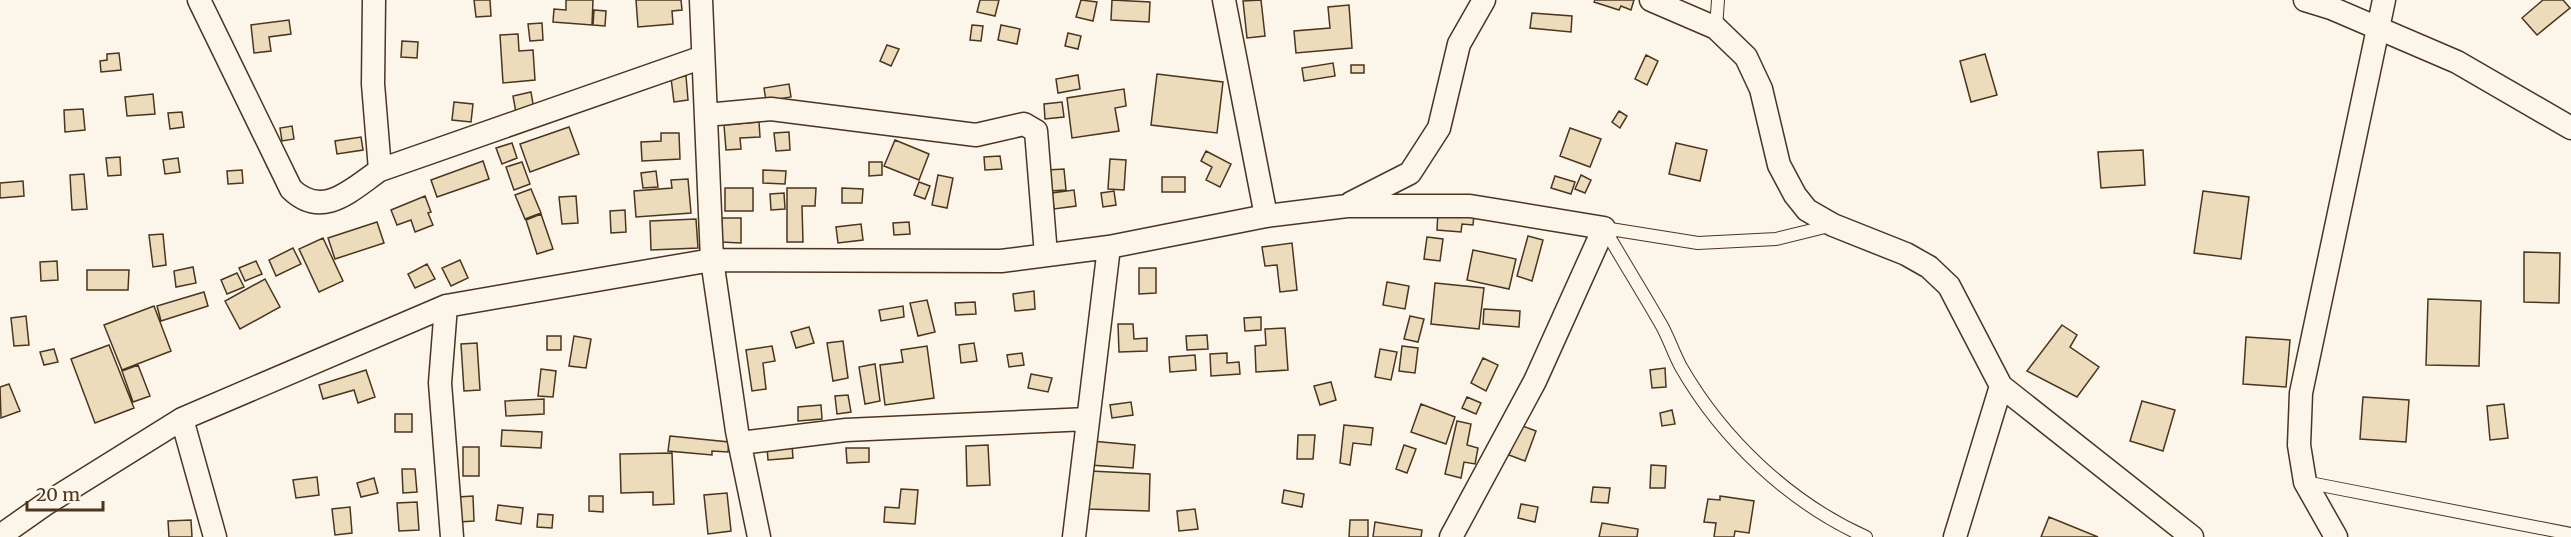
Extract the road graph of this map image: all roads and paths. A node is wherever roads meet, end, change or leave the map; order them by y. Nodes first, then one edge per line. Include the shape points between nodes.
1 (198, 0) edge
2 (374, 0) edge
3 (701, 0) edge
4 (1224, 0) edge
5 (1484, 0) edge
6 (1651, 0) edge
7 (1718, 0) edge
8 (2305, 0) edge
9 (2384, 0) edge
10 (1716, 28) junction
11 (2377, 28) junction
12 (704, 57) junction
13 (706, 115) junction
14 (2571, 128) edge
15 (380, 170) junction
16 (1347, 206) junction
17 (1266, 216) junction
18 (1833, 225) junction
19 (1604, 228) junction
20 (1109, 247) junction
21 (1046, 255) junction
22 (712, 260) junction
23 (447, 306) junction
24 (2001, 386) junction
25 (182, 419) junction
26 (1088, 419) junction
27 (740, 443) junction
28 (2305, 482) junction
29 (2571, 534) edge
30 (0, 536) edge
31 (215, 537) edge
32 (452, 537) edge
33 (759, 537) edge
34 (1074, 537) edge
35 (1451, 537) edge
36 (1866, 537) edge
37 (1955, 537) edge
38 (2192, 537) edge
39 (2336, 537) edge

1 - 15 street via 291,189 310,202 334,201
2 - 15 street via 373,84
3 - 12 street
4 - 17 street
5 - 16 street via 1459,44 1438,128 1410,173
6 - 10 street
7 - 10 lane
8 - 11 street
9 - 11 street
10 - 18 street via 1746,57 1761,89 1779,165 1794,195 1808,210
11 - 14 street via 2457,62
11 - 28 street via 2301,393 2299,445
12 - 13 street
12 - 15 street
13 - 21 street via 771,109 976,135 1024,124 1036,130
13 - 22 street
16 - 17 street
16 - 19 street via 1470,206
17 - 20 street
18 - 19 lane via 1776,239 1698,243
18 - 24 street via 1906,254 1943,280 1963,310
19 - 35 street via 1535,381
19 - 36 lane via 1663,328 1681,367 1716,419 1775,481
20 - 21 street
20 - 26 street
21 - 22 street via 1001,261
22 - 23 street
22 - 27 street
23 - 25 street
23 - 32 street via 440,383
24 - 37 street
24 - 38 street
25 - 30 street
25 - 31 street
26 - 27 street via 846,430
26 - 34 street
27 - 33 street
28 - 29 lane
28 - 39 street

